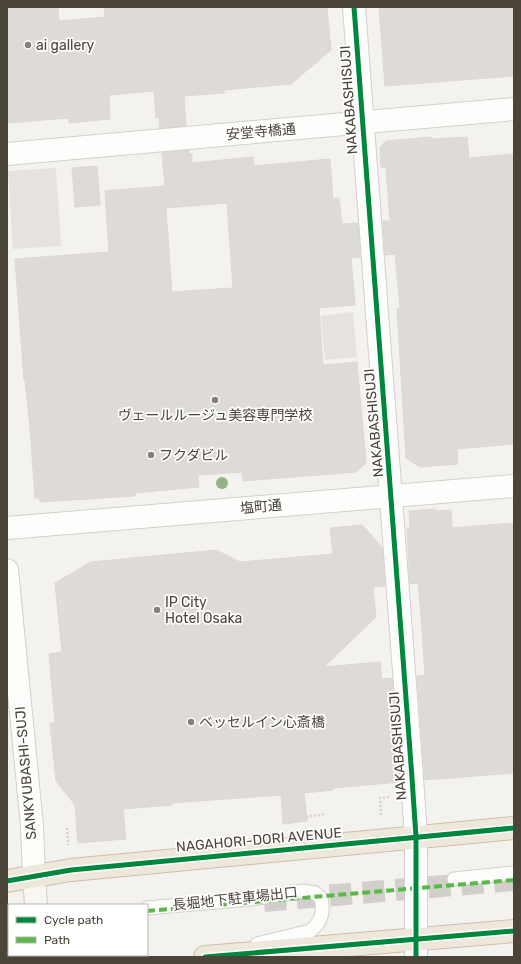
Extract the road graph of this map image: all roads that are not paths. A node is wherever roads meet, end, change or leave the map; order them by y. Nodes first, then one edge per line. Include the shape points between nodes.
1 (354, 7) edge
2 (514, 109) edge
3 (362, 123) junction
4 (7, 154) edge
5 (514, 486) edge
6 (392, 497) junction
7 (7, 528) edge
8 (7, 570) edge
9 (514, 828) edge
10 (416, 837) junction
11 (514, 873) edge
12 (34, 877) junction
13 (454, 879) dead end
14 (7, 881) edge
15 (36, 904) edge
16 (148, 908) edge
17 (514, 931) edge
18 (416, 948) edge
19 (206, 957) edge

1 - 3 street, NAKABASHISUJI
2 - 3 street, 安堂寺橋通
3 - 4 street, 安堂寺橋通
3 - 6 street, NAKABASHISUJI
5 - 6 street, 塩町通
6 - 7 street, 塩町通
6 - 10 street, NAKABASHISUJI
8 - 12 street, SANKYUBASHI-SUJI via 32,826
9 - 10 highway, NAGAHORI-DORI AVENUE
10 - 12 highway, NAGAHORI-DORI AVENUE via 71,870
10 - 18 street, NAKABASHISUJI
11 - 13 lane
12 - 14 highway, NAGAHORI-DORI AVENUE
12 - 15 street, SANKYUBASHI-SUJI
16 - 19 lane, 長堀地下駐車場出口 via 251,899 303,891 315,893 321,898 322,916 317,926 310,931
17 - 18 highway
18 - 19 highway

